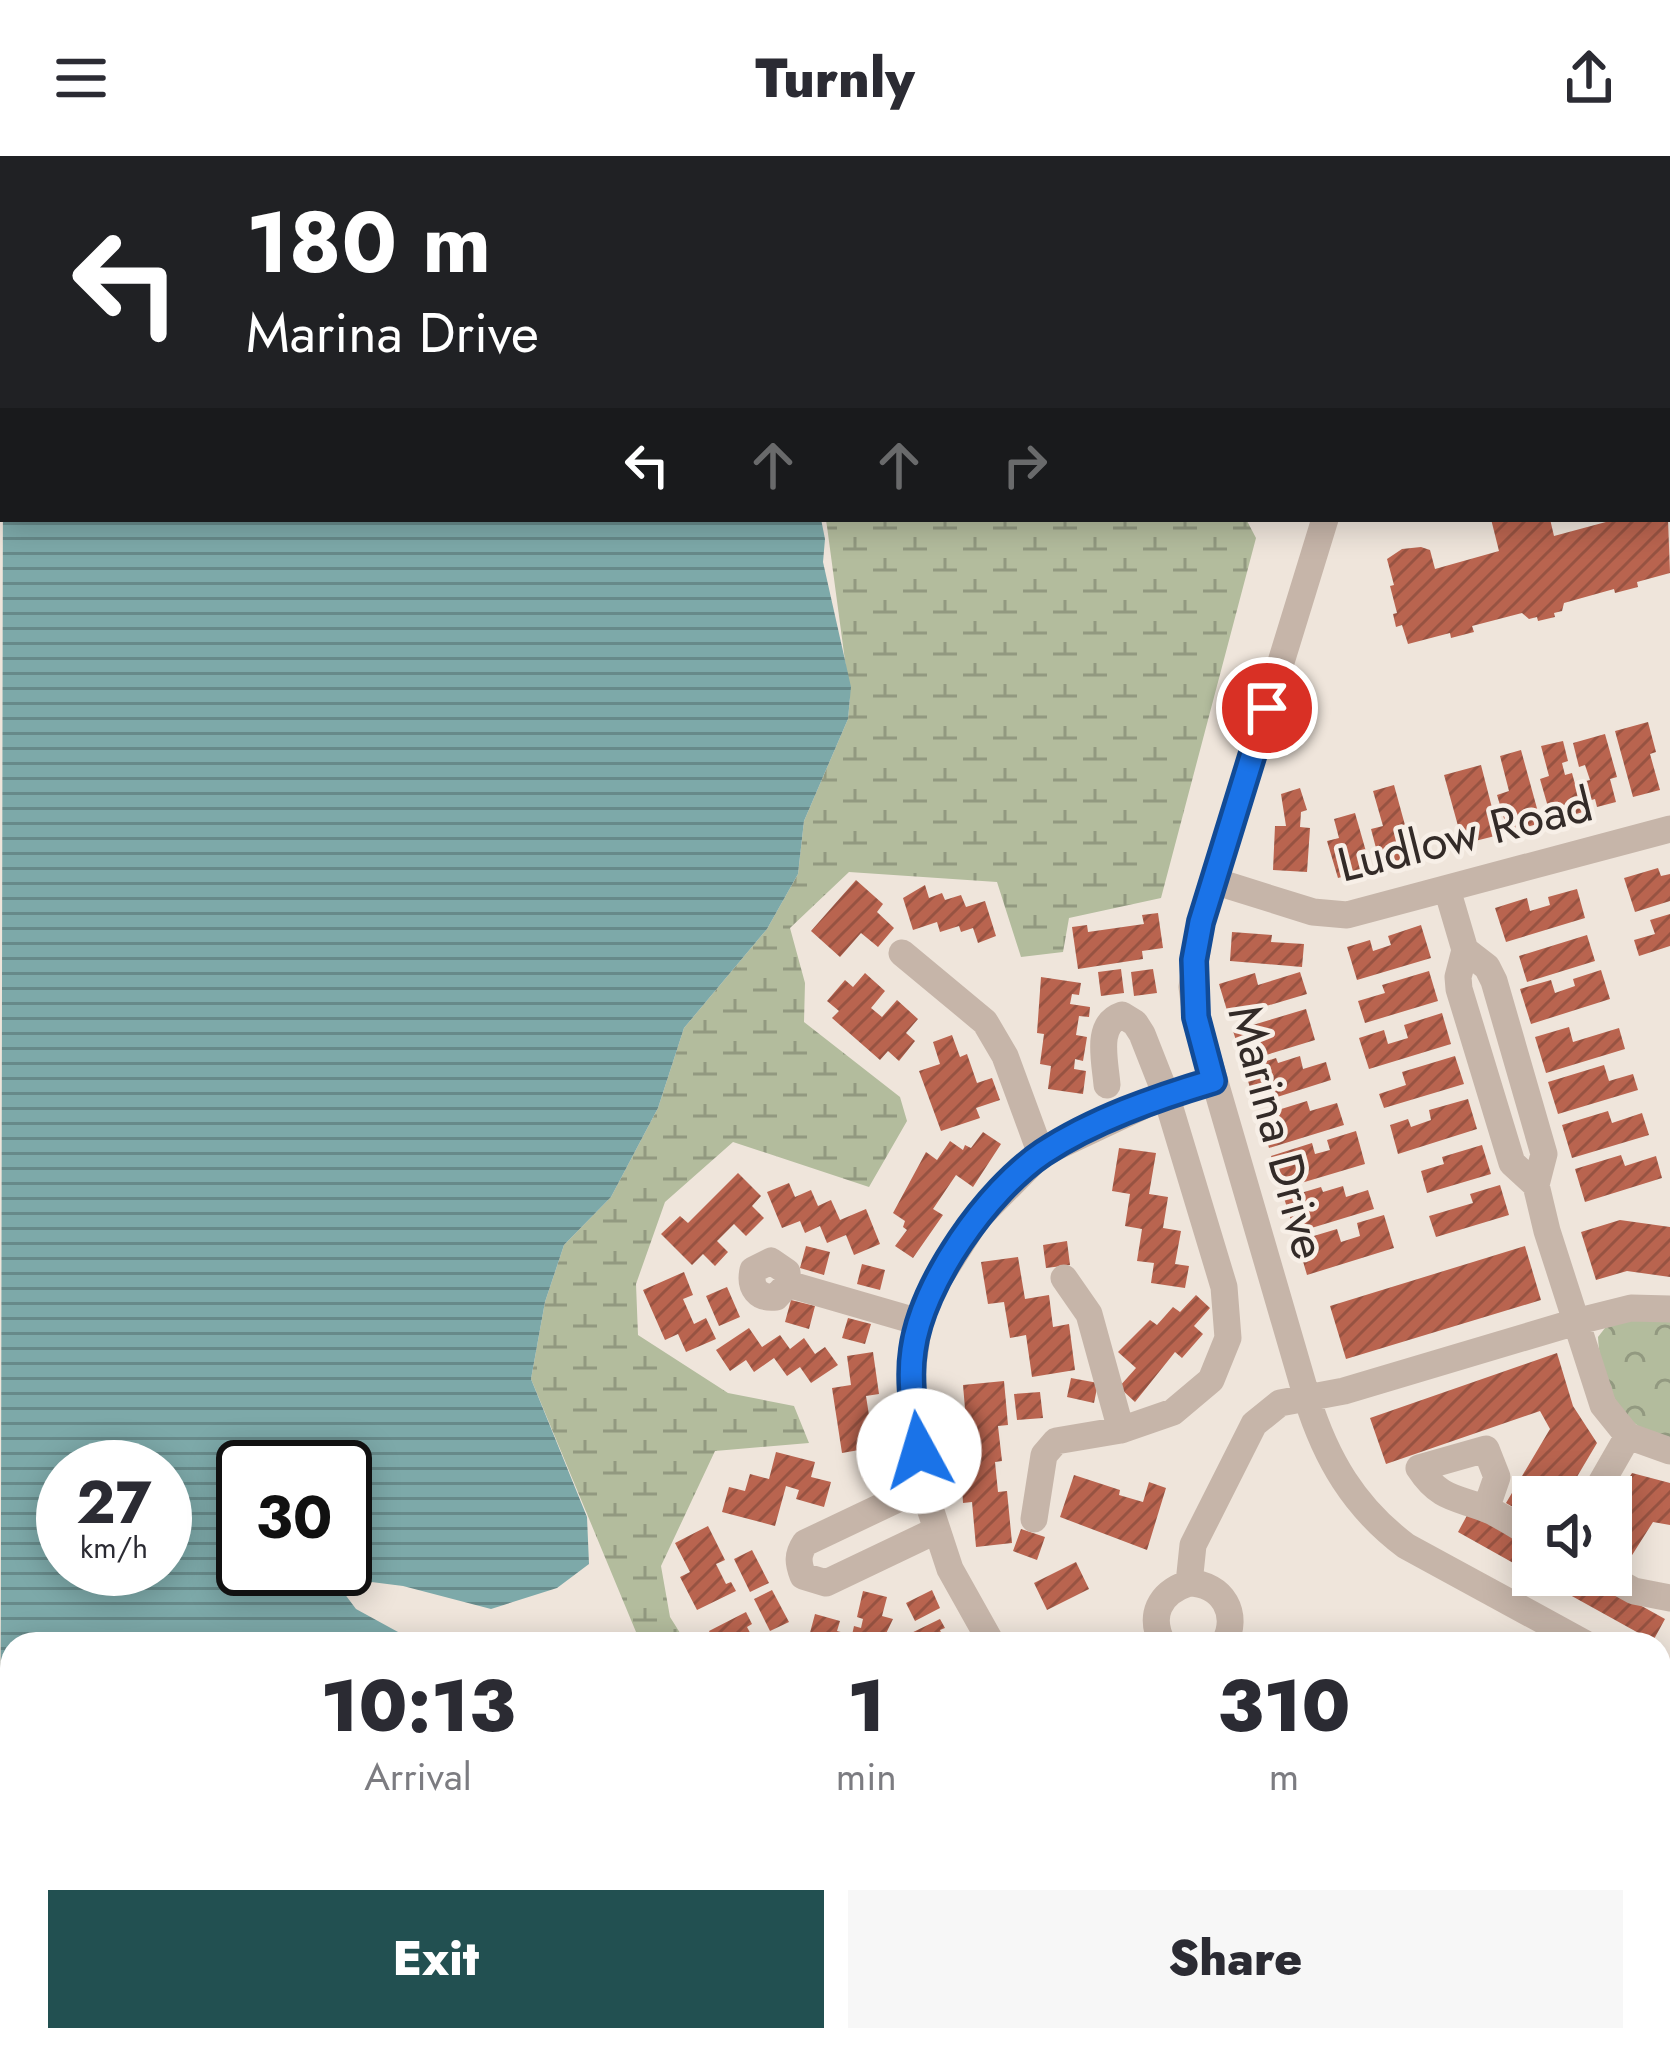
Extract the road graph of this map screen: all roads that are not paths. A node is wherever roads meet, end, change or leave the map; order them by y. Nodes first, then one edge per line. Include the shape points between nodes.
1 (1324, 522) edge
2 (1670, 830) edge
3 (1214, 881) junction
4 (1447, 889) junction
5 (902, 953) dead end
6 (1213, 1081) junction
7 (1107, 1084) dead end
8 (1166, 1095) junction
9 (1041, 1154) junction
10 (1064, 1278) dead end
11 (788, 1284) dead end
12 (1670, 1309) edge
13 (1579, 1321) junction
14 (919, 1322) junction
15 (1306, 1397) junction
16 (1121, 1430) junction
17 (1628, 1436) junction
18 (1670, 1451) edge
19 (1606, 1476) edge
20 (922, 1487) junction
21 (1486, 1509) dead end
22 (1034, 1519) dead end
23 (1512, 1523) edge
24 (935, 1531) junction
25 (1189, 1583) junction
26 (1632, 1590) edge
27 (1670, 1598) edge
28 (985, 1632) edge
29 (1157, 1632) edge
30 (1228, 1632) edge
31 (1564, 1632) edge

1 - 3 street, Marina Drive
2 - 4 street, Ludlow Road
3 - 4 street, Ludlow Road via 1332,915
3 - 6 street, Marina Drive via 1192,988
4 - 13 street via 1465,950 1494,981 1544,1154 1536,1185 1547,1231
5 - 9 street via 985,1022
6 - 8 street
6 - 15 street, Marina Drive
7 - 8 street via 1104,1031 1122,1015 1136,1023
8 - 9 street
8 - 16 street via 1224,1288 1228,1338 1202,1391 1173,1412
9 - 14 street via 977,1220
10 - 16 street via 1089,1314
11 - 14 street
12 - 13 street via 1631,1308
13 - 15 street
13 - 17 street via 1604,1405
14 - 20 street via 911,1379
15 - 25 street via 1280,1403 1254,1424 1193,1545
15 - 31 street, Marina Drive via 1344,1484 1384,1529
16 - 22 street via 1049,1448
17 - 18 street
17 - 19 street
20 - 24 street
20 - 24 street via 805,1543 799,1565 803,1576 826,1583
21 - 23 street
24 - 28 street
25 - 29 street via 1164,1596
25 - 30 street via 1215,1590 1228,1604
26 - 27 street

